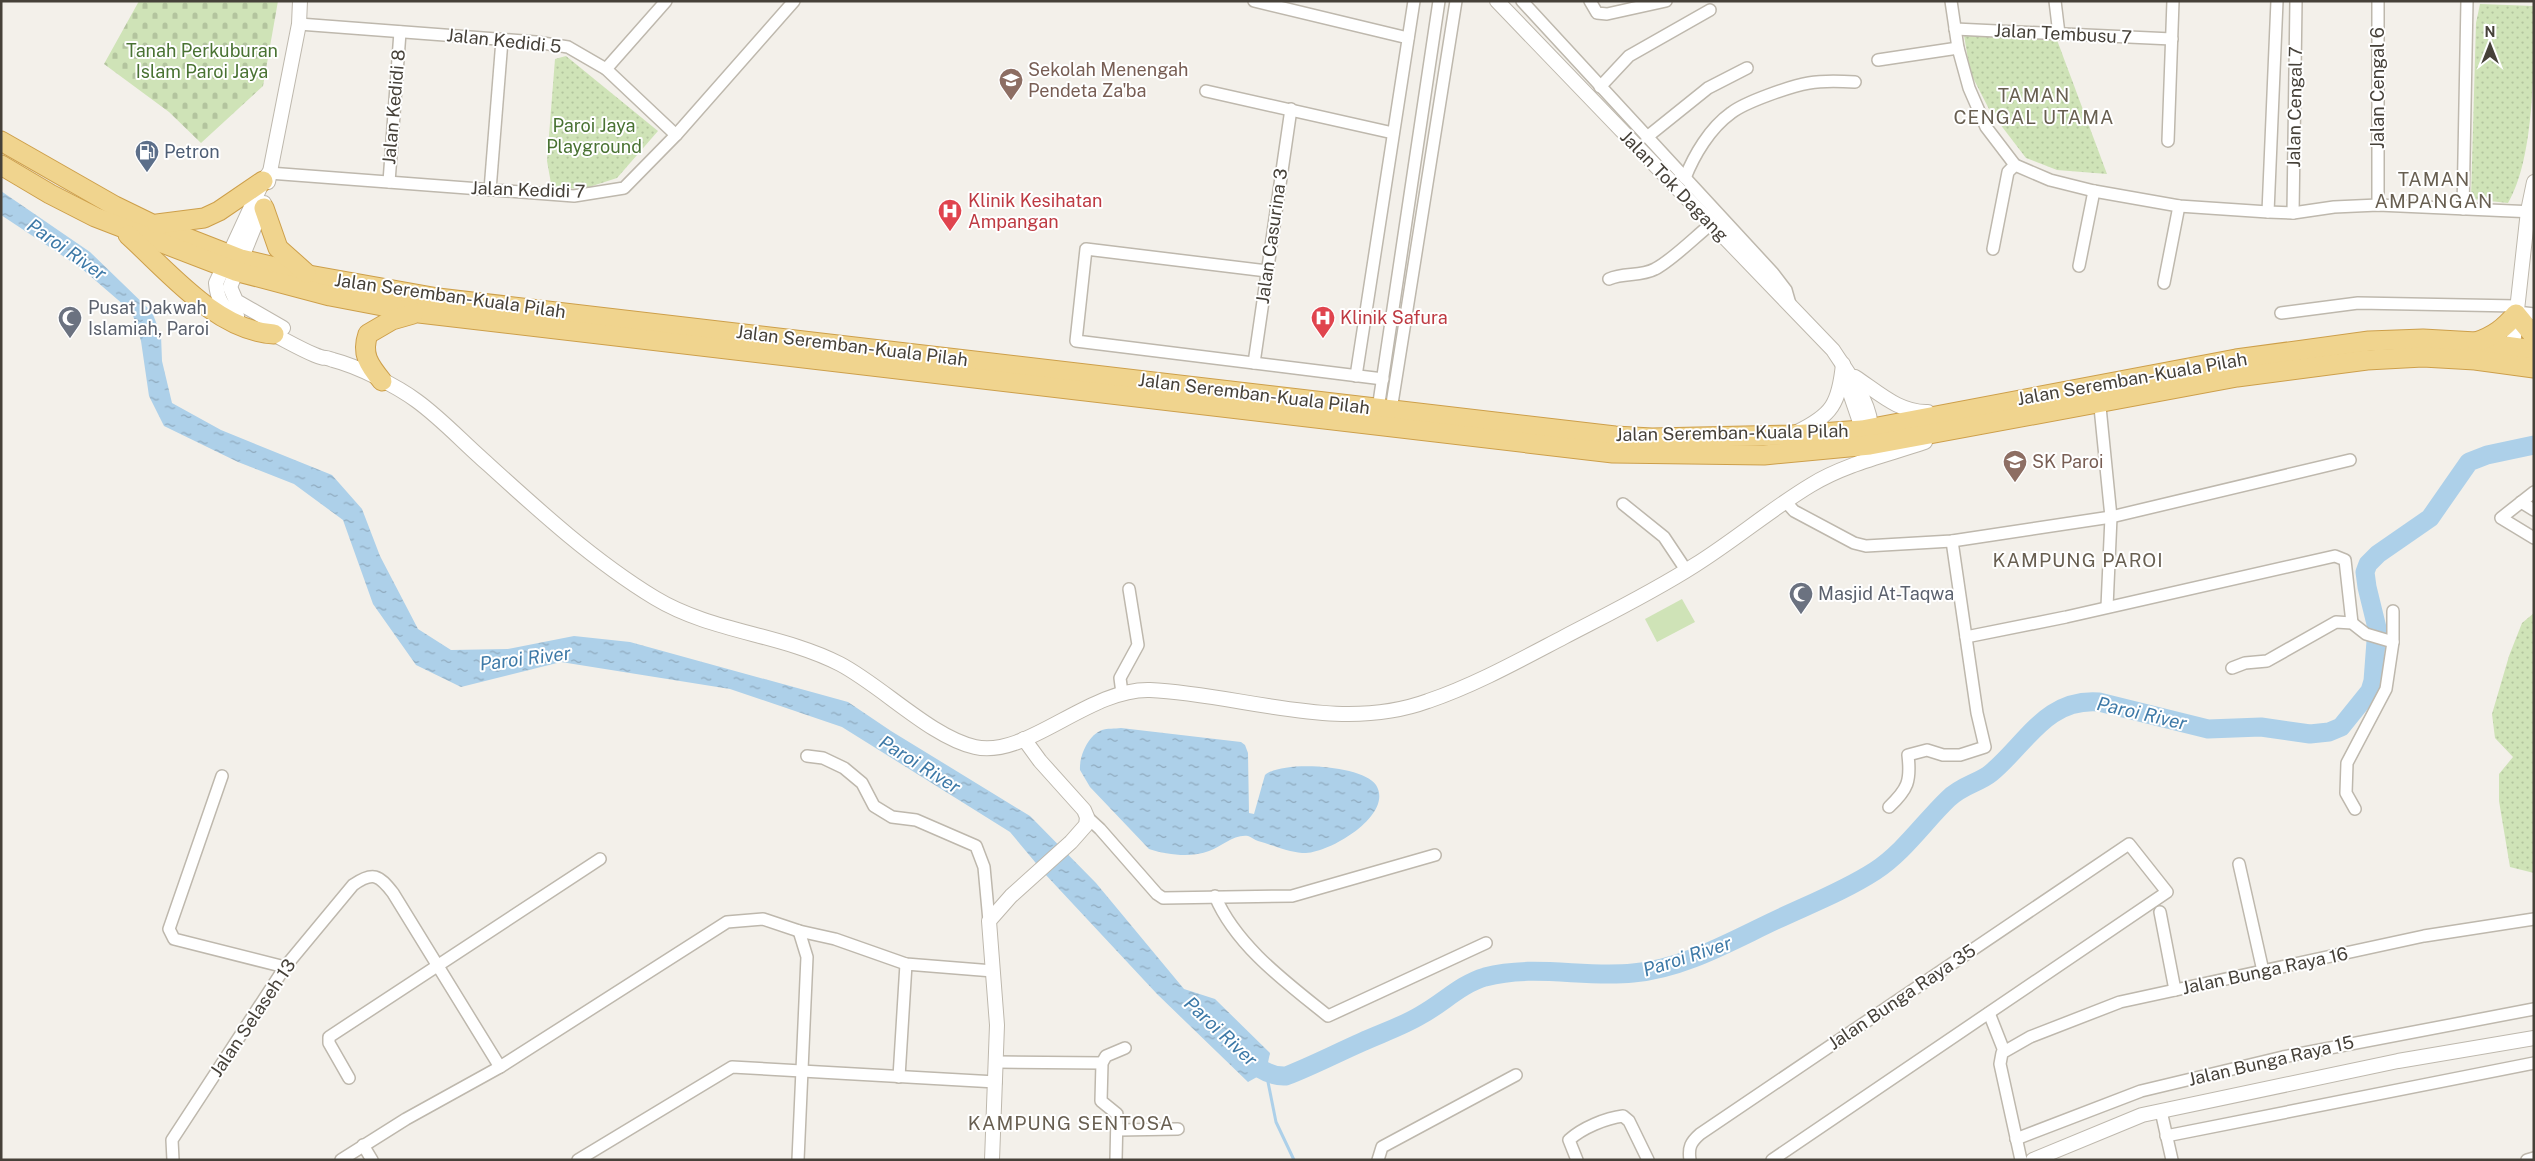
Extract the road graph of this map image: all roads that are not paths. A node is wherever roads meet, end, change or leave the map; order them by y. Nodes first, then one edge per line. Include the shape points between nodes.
1 (300, 1) edge
2 (666, 1) edge
3 (794, 1) edge
4 (1254, 1) edge
5 (1414, 1) edge
6 (1439, 1) edge
7 (1456, 1) edge
8 (1497, 1) edge
9 (1522, 1) edge
10 (1590, 1) edge
11 (1666, 1) edge
12 (1951, 1) edge
13 (2055, 1) edge
14 (2173, 1) edge
15 (2277, 1) edge
16 (2296, 1) edge
17 (2378, 1) edge
18 (2467, 1) edge
19 (1710, 10) dead end
20 (299, 24) junction
21 (1955, 29) junction
22 (400, 32) junction
23 (2059, 34) junction
24 (1408, 38) junction
25 (2172, 39) junction
26 (502, 40) junction
27 (1958, 48) junction
28 (1878, 60) dead end
29 (1747, 68) dead end
30 (606, 69) junction
31 (1855, 82) dead end
32 (1600, 87) junction
33 (1206, 90) dead end
34 (1291, 109) junction
35 (1394, 133) junction
36 (676, 135) junction
37 (1647, 137) junction
38 (1, 141) edge
39 (2168, 141) dead end
40 (1, 165) edge
41 (2015, 165) junction
42 (266, 177) junction
43 (1685, 178) junction
44 (388, 182) junction
45 (2534, 182) edge
46 (490, 190) junction
47 (2094, 191) junction
48 (2378, 205) junction
49 (2179, 206) junction
50 (264, 208) junction
51 (2463, 208) junction
52 (2268, 212) junction
53 (2531, 212) edge
54 (2293, 213) junction
55 (154, 225) junction
56 (1710, 225) junction
57 (120, 227) junction
58 (1993, 250) dead end
59 (232, 263) junction
60 (2079, 266) dead end
61 (1267, 271) junction
62 (309, 275) junction
63 (1609, 279) dead end
64 (2164, 282) dead end
65 (1792, 307) junction
66 (2521, 312) edge
67 (419, 313) junction
68 (2281, 313) dead end
69 (274, 334) junction
70 (2534, 336) edge
71 (2476, 342) junction
72 (2534, 350) edge
73 (2512, 356) junction
74 (334, 360) junction
75 (1254, 362) junction
76 (2534, 368) edge
77 (1845, 369) junction
78 (1356, 376) junction
79 (1383, 379) junction
80 (382, 381) junction
81 (2098, 395) junction
82 (1385, 409) junction
83 (1965, 418) junction
84 (1868, 434) junction
85 (1792, 435) junction
86 (2350, 460) dead end
87 (2534, 492) edge
88 (2521, 502) junction
89 (1787, 503) junction
90 (1623, 504) dead end
91 (2534, 510) edge
92 (2111, 517) junction
93 (2534, 538) edge
94 (1952, 541) junction
95 (1686, 570) junction
96 (1129, 589) dead end
97 (2107, 607) junction
98 (2393, 611) dead end
99 (2352, 623) junction
100 (1966, 637) junction
101 (2389, 640) junction
102 (2232, 668) dead end
103 (1122, 693) junction
104 (1024, 739) junction
105 (807, 756) dead end
106 (222, 776) dead end
107 (1889, 807) dead end
108 (2355, 809) dead end
109 (1087, 818) junction
110 (1435, 855) dead end
111 (600, 859) dead end
112 (2239, 864) dead end
113 (1215, 896) junction
114 (2160, 912) dead end
115 (2534, 919) edge
116 (989, 921) junction
117 (799, 931) junction
118 (1486, 943) dead end
119 (906, 964) junction
120 (285, 967) junction
121 (438, 967) junction
122 (993, 971) junction
123 (2264, 971) junction
124 (2175, 990) junction
125 (2534, 1009) edge
126 (1989, 1014) junction
127 (2534, 1038) edge
128 (1126, 1048) dead end
129 (2004, 1051) junction
130 (997, 1062) junction
131 (1102, 1063) junction
132 (2534, 1063) edge
133 (500, 1067) junction
134 (802, 1070) junction
135 (1516, 1075) dead end
136 (899, 1077) junction
137 (349, 1078) dead end
138 (996, 1082) junction
139 (2161, 1110) junction
140 (1118, 1130) junction
141 (1178, 1130) dead end
142 (2166, 1136) junction
143 (2016, 1139) junction
144 (363, 1145) junction
145 (2534, 1158) edge
146 (173, 1160) edge
147 (341, 1160) edge
148 (372, 1160) edge
149 (578, 1160) edge
150 (798, 1160) edge
151 (992, 1160) edge
152 (1116, 1160) edge
153 (1378, 1160) edge
154 (1577, 1160) edge
155 (1648, 1160) edge
156 (1690, 1160) edge
157 (1772, 1160) edge
158 (2021, 1160) edge
159 (2033, 1160) edge
160 (2172, 1160) edge
161 (2527, 1160) edge

1 - 20 street
2 - 30 street
3 - 36 street, Jalan Kedidi 7
4 - 24 street
5 - 24 street
6 - 79 street
7 - 82 street
8 - 56 street, Jalan Tok Dagang
9 - 32 street
10 - 11 street via 1597,13 1607,14
12 - 21 street
13 - 23 street
14 - 25 street
15 - 52 street
16 - 54 street, Jalan Cengal 7
17 - 48 street, Jalan Cengal 6
18 - 51 street
19 - 32 street via 1630,56
20 - 22 street, Jalan Kedidi 5
20 - 42 street
21 - 23 street, Jalan Tembusu 7
21 - 27 street
22 - 26 street, Jalan Kedidi 5
22 - 44 street, Jalan Kedidi 8
23 - 25 street, Jalan Tembusu 7
24 - 35 street
25 - 39 street
26 - 30 street, Jalan Kedidi 5 via 568,47
26 - 46 street
27 - 28 street
27 - 41 street via 1969,88 1986,127
29 - 37 street via 1708,88
30 - 36 street, Jalan Kedidi 5
31 - 43 street via 1808,83 1730,113 1709,136
32 - 37 street
33 - 34 street
34 - 35 street
34 - 61 street, Jalan Casurina 3
35 - 78 street
36 - 46 street, Jalan Kedidi 7 via 624,188 574,196
37 - 43 street
38 - 55 highway, Jalan Seremban-Kuala Pilah
40 - 57 highway, Jalan Seremban-Kuala Pilah via 50,194
41 - 47 street via 2050,180
41 - 58 street via 2008,172
42 - 44 street, Jalan Kedidi 7
42 - 50 street
42 - 55 highway via 220,211 204,218
42 - 59 street
43 - 65 street via 1773,273 1786,290
44 - 46 street, Jalan Kedidi 7
45 - 53 street
47 - 49 street
47 - 60 street
48 - 51 street
48 - 54 street
49 - 52 street
49 - 64 street
50 - 59 street
50 - 62 highway via 278,248
51 - 53 street
52 - 54 street
53 - 66 street
55 - 59 highway, Jalan Seremban-Kuala Pilah
56 - 63 street via 1655,269 1640,274 1620,274
56 - 65 street, Jalan Tok Dagang
57 - 59 highway, Jalan Seremban-Kuala Pilah
57 - 69 highway via 216,314 258,333
59 - 62 highway, Jalan Seremban-Kuala Pilah
59 - 67 highway, Jalan Seremban-Kuala Pilah via 330,296
59 - 69 street via 216,282 216,294 222,305
59 - 74 street via 230,287 236,301 324,350
61 - 75 street, Jalan Casurina 3
61 - 75 street via 1086,249 1076,341
62 - 82 highway, Jalan Seremban-Kuala Pilah via 438,298
65 - 77 street, Jalan Tok Dagang via 1833,350
66 - 68 street via 2358,303
66 - 70 highway
66 - 71 highway via 2491,337
66 - 73 street
67 - 80 highway via 392,320 368,334 364,350 366,358
67 - 84 highway, Jalan Seremban-Kuala Pilah via 1613,453 1764,455
69 - 74 street via 320,357
71 - 73 highway, Jalan Seremban-Kuala Pilah
71 - 81 highway, Jalan Seremban-Kuala Pilah via 2378,341 2313,348 2236,359
72 - 73 highway, Jalan Seremban-Kuala Pilah
73 - 76 highway, Jalan Seremban-Kuala Pilah
73 - 81 highway, Jalan Seremban-Kuala Pilah via 2475,360 2423,357 2367,360
74 - 80 street
75 - 78 street
77 - 83 street via 1901,408
77 - 84 street via 1849,390
77 - 85 street via 1832,410 1818,422
78 - 79 street
79 - 82 street
80 - 104 street via 416,400 548,519 656,599 701,618 813,652 838,663 936,729 976,748 1012,745
81 - 83 highway, Jalan Seremban-Kuala Pilah
81 - 92 street
82 - 85 highway, Jalan Seremban-Kuala Pilah via 1625,436
83 - 84 highway, Jalan Seremban-Kuala Pilah
83 - 89 street via 1812,484
84 - 85 highway, Jalan Seremban-Kuala Pilah
86 - 92 street
87 - 88 street
88 - 91 street
88 - 93 street via 2501,518
89 - 94 street via 1794,511 1860,544
89 - 95 street
90 - 95 street via 1664,537
92 - 94 street
92 - 97 street
94 - 100 street
95 - 103 street via 1508,666 1429,701 1396,710 1342,714 1178,692 1144,690
96 - 103 street via 1138,645 1120,678
97 - 99 street via 2336,556 2345,560
97 - 100 street
98 - 101 street
99 - 101 street via 2366,634
99 - 102 street via 2336,622 2267,661
100 - 107 street via 1984,747 1960,755 1943,755 1927,750 1908,755 1911,776 1901,796
101 - 108 street via 2386,689 2346,764 2346,793
103 - 104 street
104 - 109 street via 1084,810
105 - 116 street via 823,758 844,768 862,783 874,806 892,817 916,820 976,846 984,867
106 - 120 street via 169,929 170,934 174,939
109 - 113 street via 1163,898
109 - 116 street via 1086,825 1071,842 1045,863
110 - 113 street via 1292,896
111 - 121 street
112 - 123 street
113 - 118 street via 1222,915 1260,958 1328,1016
114 - 124 street
115 - 123 street, Jalan Bunga Raya 16 via 2424,936
116 - 122 street
117 - 119 street via 836,939
117 - 133 street via 763,919 727,922
117 - 134 street via 806,956
119 - 122 street
119 - 136 street
120 - 121 street, Jalan Selaseh 13 via 353,885 364,877 374,876 384,881
120 - 146 street, Jalan Selaseh 13 via 172,1140
121 - 133 street
121 - 137 street via 329,1037 329,1043
122 - 130 street
123 - 124 street, Jalan Bunga Raya 16
124 - 129 street, Jalan Bunga Raya 16 via 2120,1002 2030,1037
125 - 143 street, Jalan Bunga Raya 15 via 2283,1057 2141,1091
126 - 129 street
126 - 156 street, Jalan Bunga Raya 35 via 2167,892 2129,844 1700,1134 1691,1142
126 - 157 street
127 - 139 street via 2398,1061
128 - 131 street via 1106,1056
129 - 143 street via 2000,1064
130 - 131 street
130 - 138 street
131 - 140 street via 1101,1101 1117,1114
132 - 142 street
133 - 144 street
134 - 136 street
134 - 149 street via 732,1067
134 - 150 street
135 - 153 street via 1382,1147
136 - 138 street
138 - 151 street
139 - 142 street
139 - 159 street
140 - 141 street
140 - 152 street
142 - 160 street
143 - 158 street
144 - 147 street
144 - 148 street
145 - 161 street
154 - 155 street via 1570,1140 1575,1134 1613,1117 1623,1116 1629,1121

